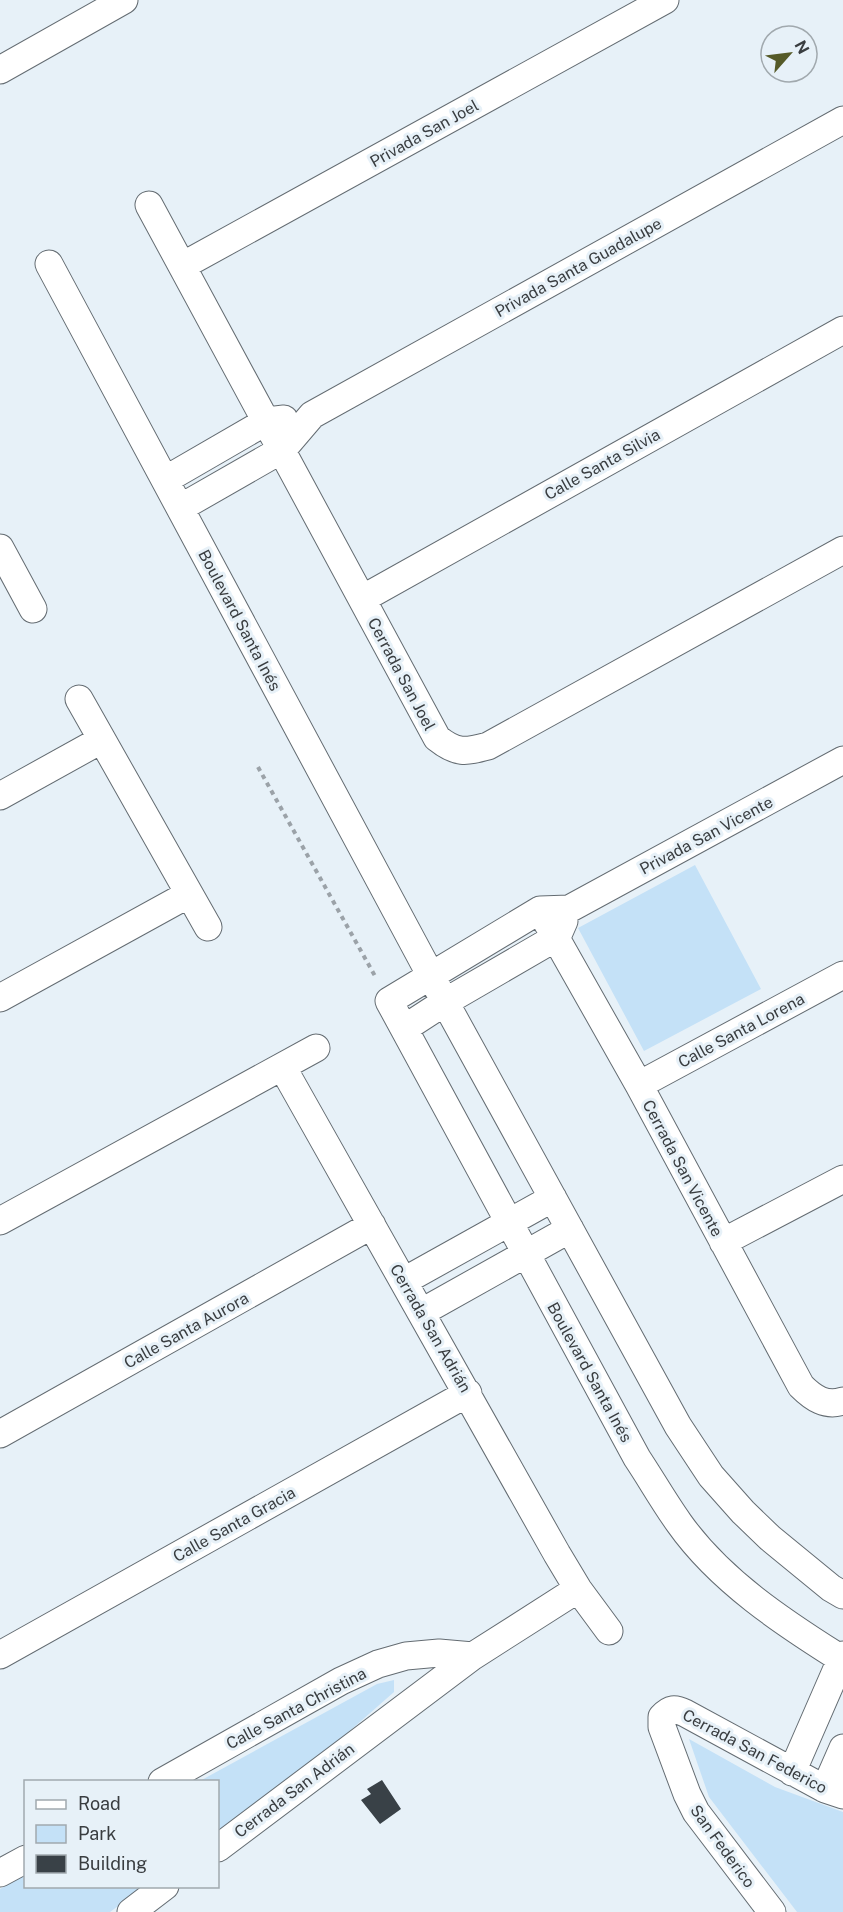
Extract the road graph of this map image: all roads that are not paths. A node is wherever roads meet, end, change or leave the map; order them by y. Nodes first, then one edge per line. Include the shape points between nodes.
1 (124, 0) edge
2 (665, 0) edge
3 (0, 70) edge
4 (843, 120) edge
5 (149, 205) dead end
6 (49, 264) dead end
7 (182, 266) junction
8 (843, 330) edge
9 (312, 415) junction
10 (267, 421) junction
11 (283, 449) junction
12 (165, 480) junction
13 (180, 508) junction
14 (0, 548) edge
15 (843, 550) edge
16 (7, 578) edge
17 (362, 599) junction
18 (33, 609) dead end
19 (79, 699) dead end
20 (101, 740) junction
21 (843, 760) edge
22 (0, 796) edge
23 (189, 894) junction
24 (569, 909) junction
25 (540, 910) junction
26 (208, 927) dead end
27 (557, 937) junction
28 (843, 975) edge
29 (431, 976) junction
30 (0, 998) edge
31 (445, 1002) junction
32 (405, 1028) junction
33 (316, 1048) dead end
34 (283, 1068) junction
35 (639, 1085) junction
36 (843, 1179) edge
37 (553, 1198) junction
38 (0, 1221) edge
39 (508, 1222) junction
40 (372, 1225) junction
41 (570, 1229) junction
42 (723, 1242) junction
43 (525, 1254) junction
44 (404, 1281) junction
45 (422, 1312) junction
46 (468, 1393) junction
47 (843, 1401) edge
48 (0, 1434) edge
49 (578, 1589) junction
50 (843, 1595) edge
51 (609, 1631) dead end
52 (0, 1655) edge
53 (473, 1656) junction
54 (842, 1658) edge
55 (668, 1710) joint
56 (843, 1748) edge
57 (792, 1772) junction
58 (166, 1780) edge
59 (834, 1792) edge
60 (219, 1847) edge
61 (24, 1860) edge
62 (0, 1873) edge
63 (164, 1888) edge
64 (131, 1912) edge
65 (772, 1912) edge

1 - 3 street
2 - 7 street, Privada San Joel
4 - 9 street, Privada Santa Guadalupe
5 - 7 street, Cerrada San Joel
6 - 12 street, Boulevard Santa Inés
7 - 10 street, Cerrada San Joel
8 - 17 street, Calle Santa Silvia
9 - 10 street, Privada Santa Guadalupe
9 - 11 street, Privada Santa Guadalupe
10 - 11 street, Cerrada San Joel
10 - 12 street, Privada Santa Guadalupe
11 - 13 street, Privada Santa Guadalupe
11 - 17 street, Cerrada San Joel
12 - 13 street, Boulevard Santa Inés
13 - 29 street, Boulevard Santa Inés
14 - 16 street
15 - 17 street, Cerrada San Joel via 488,746 465,752 437,738
16 - 18 street
19 - 20 street
20 - 22 street
20 - 23 street
21 - 24 street, Privada San Vicente
23 - 26 street
23 - 30 street
24 - 25 street, Privada San Vicente
24 - 27 street
25 - 27 street, Cerrada San Vicente
25 - 29 street, Privada San Vicente
27 - 31 street
27 - 35 street, Cerrada San Vicente
28 - 35 street, Calle Santa Lorena
29 - 31 street, Boulevard Santa Inés
29 - 32 street, Boulevard Santa Inés via 389,1001
31 - 32 street
31 - 37 street, Boulevard Santa Inés
32 - 39 street, Boulevard Santa Inés
33 - 34 street
34 - 38 street
34 - 40 street, Cerrada San Adrián
35 - 42 street, Cerrada San Vicente
36 - 42 street
37 - 39 street
37 - 41 street, Boulevard Santa Inés
39 - 43 street, Boulevard Santa Inés
39 - 44 street
40 - 44 street, Cerrada San Adrián
40 - 48 street, Calle Santa Aurora
41 - 43 street
41 - 50 street, Boulevard Santa Inés via 678,1426 711,1476 770,1538
42 - 47 street, Cerrada San Vicente via 801,1386 823,1402
43 - 45 street
43 - 54 street, Boulevard Santa Inés via 637,1458 680,1524 736,1583 793,1629
44 - 45 street, Cerrada San Adrián
45 - 46 street, Cerrada San Adrián
46 - 49 street, Cerrada San Adrián
46 - 52 street, Calle Santa Gracia
49 - 51 street, Cerrada San Adrián
49 - 53 street, Cerrada San Adrián
53 - 58 street, Calle Santa Christina via 439,1653 378,1664
53 - 60 street, Cerrada San Adrián
54 - 57 street
55 - 57 street, Cerrada San Federico via 685,1713
55 - 65 street, San Federico via 662,1717 662,1727 696,1812
56 - 59 street
57 - 59 street, Cerrada San Federico
61 - 62 street
63 - 64 street

